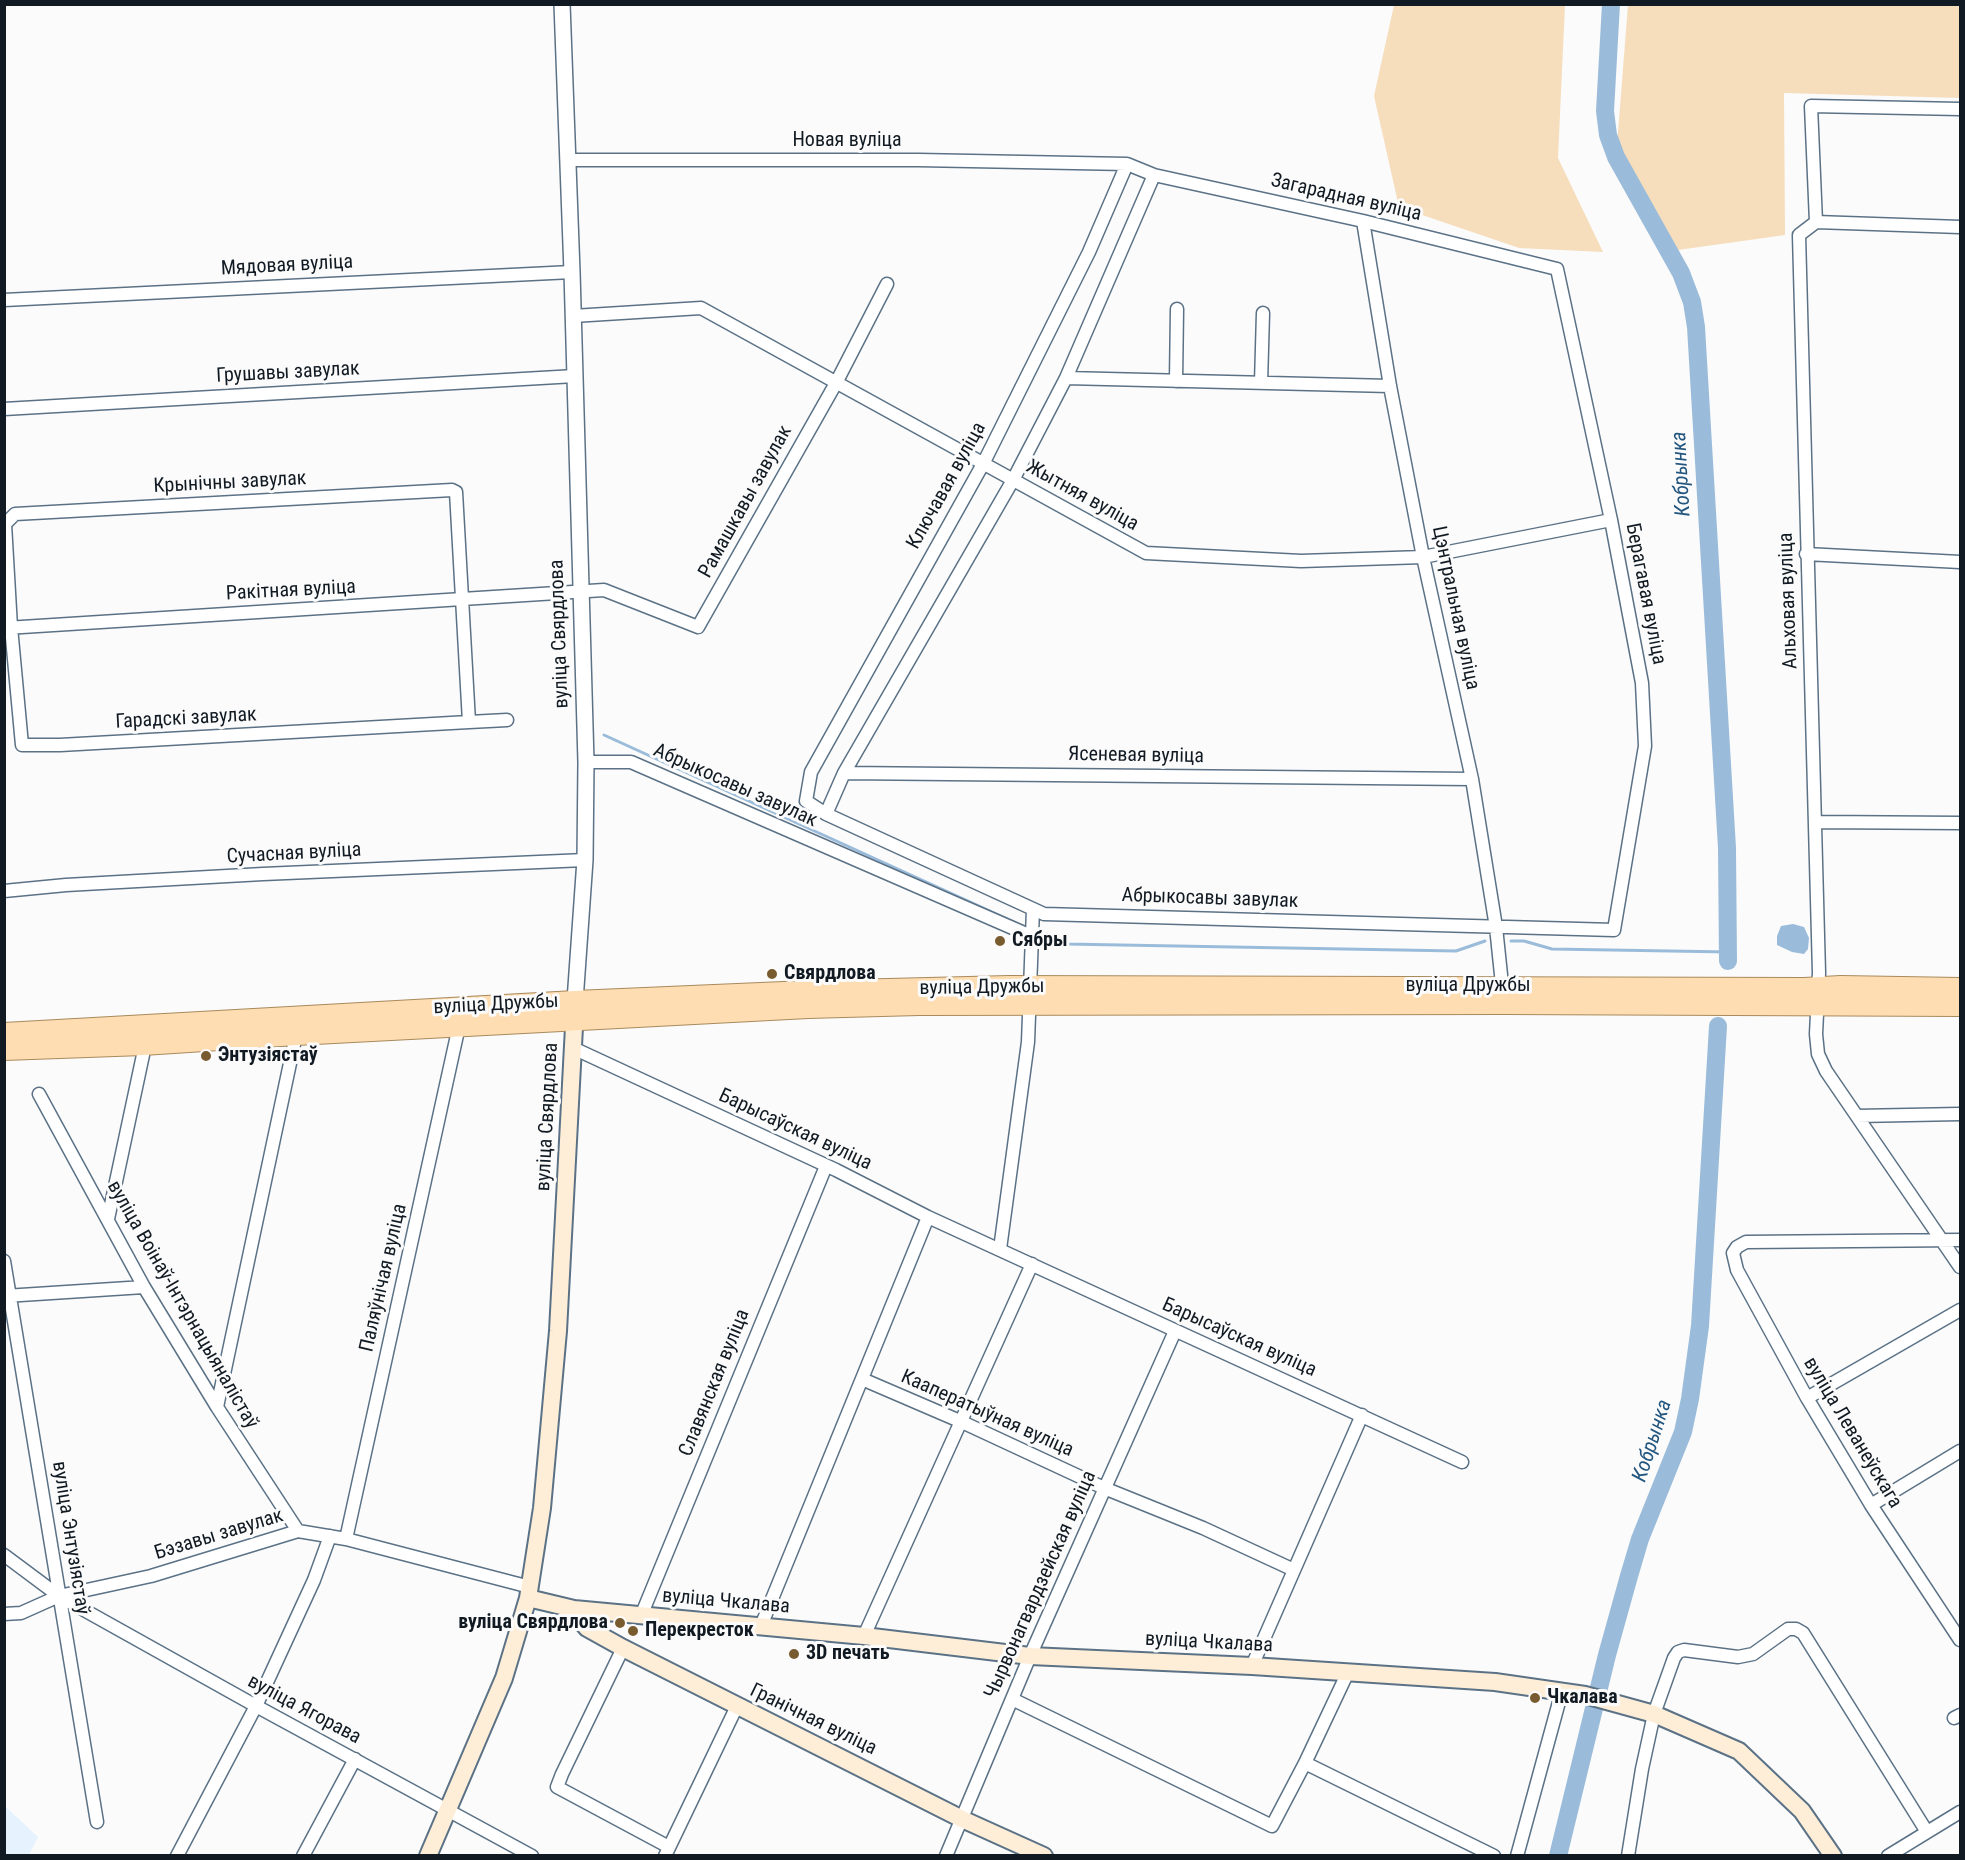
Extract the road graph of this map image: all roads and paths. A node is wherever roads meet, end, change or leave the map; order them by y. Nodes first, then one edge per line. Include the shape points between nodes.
1 (562, 4) edge
2 (1960, 110) edge
3 (568, 160) junction
4 (1127, 164) junction
5 (1154, 176) junction
6 (1363, 221) junction
7 (1816, 222) junction
8 (1960, 227) edge
9 (1557, 269) joint
10 (572, 272) junction
11 (887, 284) dead end
12 (4, 300) edge
13 (1177, 309) dead end
14 (1263, 313) dead end
15 (573, 316) junction
16 (575, 376) junction
17 (1066, 378) junction
18 (1176, 381) junction
19 (836, 383) junction
20 (1261, 383) junction
21 (1390, 386) junction
22 (4, 409) edge
23 (983, 464) junction
24 (1013, 480) junction
25 (1611, 520) junction
26 (1806, 555) junction
27 (1423, 557) junction
28 (1960, 562) edge
29 (580, 593) junction
30 (462, 600) junction
31 (8, 627) edge
32 (507, 720) dead end
33 (469, 722) junction
34 (586, 762) junction
35 (844, 773) junction
36 (1472, 779) junction
37 (826, 814) junction
38 (1816, 822) junction
39 (1960, 823) edge
40 (585, 860) junction
41 (4, 891) edge
42 (1034, 909) junction
43 (1496, 927) junction
44 (1614, 930) joint
45 (1031, 936) junction
46 (1960, 988) edge
47 (1503, 995) junction
48 (1030, 996) junction
49 (1819, 996) junction
50 (681, 998) junction
51 (575, 1000) junction
52 (1960, 1006) edge
53 (574, 1021) junction
54 (459, 1026) junction
55 (4, 1033) edge
56 (296, 1035) junction
57 (143, 1045) junction
58 (573, 1048) junction
59 (4, 1050) edge
60 (39, 1094) dead end
61 (1960, 1114) edge
62 (1857, 1116) junction
63 (826, 1166) junction
64 (928, 1217) junction
65 (108, 1219) junction
66 (1942, 1240) junction
67 (1960, 1240) edge
68 (1000, 1249) junction
69 (4, 1261) edge
70 (1032, 1264) junction
71 (1960, 1267) edge
72 (144, 1287) junction
73 (8, 1296) edge
74 (1960, 1310) edge
75 (1175, 1331) junction
76 (862, 1379) junction
77 (1807, 1398) junction
78 (217, 1407) junction
79 (1362, 1415) junction
80 (962, 1422) junction
81 (1960, 1451) edge
82 (1462, 1462) dead end
83 (1104, 1488) junction
84 (1871, 1505) junction
85 (298, 1531) junction
86 (330, 1536) junction
87 (346, 1539) junction
88 (4, 1555) edge
89 (1294, 1570) junction
90 (529, 1592) junction
91 (59, 1596) junction
92 (574, 1609) junction
93 (4, 1614) edge
94 (641, 1616) junction
95 (761, 1626) junction
96 (864, 1636) junction
97 (1960, 1640) edge
98 (623, 1648) junction
99 (1030, 1656) junction
100 (1252, 1666) junction
101 (1348, 1672) junction
102 (1562, 1691) junction
103 (1012, 1699) junction
104 (256, 1706) junction
105 (737, 1706) junction
106 (1654, 1714) junction
107 (355, 1759) junction
108 (1305, 1764) junction
109 (449, 1811) junction
110 (1960, 1812) edge
111 (962, 1819) junction
112 (97, 1822) dead end
113 (1928, 1832) junction
114 (667, 1851) edge
115 (177, 1856) edge
116 (303, 1856) edge
117 (429, 1856) edge
118 (532, 1856) edge
119 (946, 1856) edge
120 (1044, 1856) edge
121 (1494, 1856) edge
122 (1517, 1856) edge
123 (1628, 1856) edge
124 (1833, 1856) edge
125 (1888, 1856) edge

1 - 3 street, вуліца Свярдлова
2 - 7 street via 1811,106
3 - 4 street, Новая вуліца
3 - 10 street, вуліца Свярдлова
4 - 5 street, Загарадная вуліца
4 - 23 street, Ключавая вуліца via 1089,252
5 - 6 street, Загарадная вуліца
5 - 17 street
6 - 9 street, Загарадная вуліца
6 - 21 street, Цэнтральная вуліца
7 - 8 street
7 - 26 street, Альховая вуліца via 1799,235
9 - 25 street, Берагавая вуліца
10 - 12 street, Мядовая вуліца
10 - 15 street, вуліца Свярдлова
11 - 19 street, Рамашкавы завулак
13 - 18 street
14 - 20 street
15 - 16 street, вуліца Свярдлова
15 - 19 street, Жытняя вуліца via 701,308
16 - 22 street, Грушавы завулак
16 - 29 street, вуліца Свярдлова
17 - 18 street
17 - 24 street
18 - 20 street
19 - 23 street, Жытняя вуліца
19 - 29 street, Рамашкавы завулак via 698,627 604,590
20 - 21 street
21 - 27 street, Цэнтральная вуліца
23 - 24 street, Жытняя вуліца
23 - 37 street, Ключавая вуліца via 811,772 806,801
24 - 27 street, Жытняя вуліца via 1146,553 1301,561
24 - 35 street
25 - 27 street, Жытняя вуліца
25 - 44 street, Берагавая вуліца via 1642,683 1645,746
26 - 28 street
26 - 38 street, Альховая вуліца
27 - 36 street, Цэнтральная вуліца
29 - 30 street, Ракітная вуліца
29 - 34 street, вуліца Свярдлова
30 - 31 street, Ракітная вуліца
30 - 31 street, Крынічны завулак via 456,492 452,490 15,514 5,524
30 - 33 street
31 - 33 street, Гарадскі завулак via 22,745
32 - 33 street, Гарадскі завулак
34 - 40 street, вуліца Свярдлова
34 - 45 street, Абрыкосавы завулак via 631,762
35 - 36 street, Ясеневая вуліца
35 - 37 street
36 - 43 street, Цэнтральная вуліца
37 - 42 street, Абрыкосавы завулак
38 - 39 street
38 - 49 street, Альховая вуліца
40 - 41 street, Сучасная вуліца
40 - 51 street, вуліца Свярдлова
42 - 43 street, Абрыкосавы завулак via 1044,914
42 - 45 street
43 - 44 street, Абрыкосавы завулак
43 - 47 street, Цэнтральная вуліца
45 - 48 street
46 - 49 main road via 1829,994 1821,999
47 - 48 main road, вуліца Дружбы via 1400,1004
47 - 48 main road, вуліца Дружбы via 1138,987 1106,993
47 - 49 main road, вуліца Дружбы via 1718,1005
47 - 49 main road, вуліца Дружбы via 1804,988
48 - 50 main road, вуліца Дружбы via 807,991
48 - 53 main road, вуліца Дружбы
48 - 68 street via 1023,1089
49 - 52 main road, вуліца Дружбы
49 - 62 street, Альховая вуліца via 1818,1054
50 - 51 main road, вуліца Дружбы
50 - 53 main road via 586,1010
51 - 53 main road, вуліца Свярдлова
51 - 54 main road via 565,1013
51 - 55 main road, вуліца Дружбы
53 - 54 main road, вуліца Дружбы
53 - 58 main road, вуліца Свярдлова
54 - 56 main road, вуліца Дружбы
54 - 87 street, Паляўнічая вуліца
56 - 57 main road, вуліца Дружбы
56 - 78 street
57 - 59 main road, вуліца Дружбы
57 - 65 street
58 - 63 street, Барысаўская вуліца
58 - 90 main road, вуліца Свярдлова via 558,1331 542,1508
60 - 65 street, вуліца Воінаў-Інтэрнацыяналістаў
61 - 62 street
62 - 66 street, Альховая вуліца
63 - 64 street, Барысаўская вуліца
63 - 94 street, Славянская вуліца
64 - 68 street, Барысаўская вуліца
64 - 76 street
65 - 72 street, вуліца Воінаў-Інтэрнацыяналістаў
66 - 67 street
66 - 71 street, Альховая вуліца
66 - 77 street, вуліца Леванеўскага via 1746,1242 1737,1247 1733,1262
68 - 70 street, Барысаўская вуліца
69 - 73 street, вуліца Энтузіястаў
70 - 75 street, Барысаўская вуліца
70 - 80 street
72 - 73 street
72 - 78 street, вуліца Воінаў-Інтэрнацыяналістаў
73 - 91 street, вуліца Энтузіястаў
74 - 77 street
75 - 79 street, Барысаўская вуліца
75 - 83 street, Чырвонагвардзейская вуліца
76 - 80 street, Кааператыўная вуліца
76 - 95 street
77 - 84 street, вуліца Леванеўскага
78 - 85 street, вуліца Воінаў-Інтэрнацыяналістаў
79 - 82 street, Барысаўская вуліца
79 - 89 street
80 - 83 street, Кааператыўная вуліца
80 - 96 street
81 - 84 street
83 - 89 street, Кааператыўная вуліца
83 - 99 street, Чырвонагвардзейская вуліца
84 - 97 street, вуліца Леванеўскага
85 - 86 street, Бэзавы завулак
85 - 91 street, Бэзавы завулак via 151,1576
86 - 87 street, Бэзавы завулак
86 - 104 street
87 - 90 street, Бэзавы завулак
88 - 91 street, вуліца Ягорава
89 - 100 street
90 - 92 main road, вуліца Чкалава
90 - 109 main road, вуліца Свярдлова via 504,1678
91 - 93 street, Бэзавы завулак via 21,1613
91 - 104 street, вуліца Ягорава
91 - 112 street, вуліца Энтузіястаў
92 - 94 main road, вуліца Чкалава
92 - 98 main road, Гранічная вуліца via 587,1628
94 - 95 main road, вуліца Чкалава
95 - 96 main road, вуліца Чкалава
96 - 99 main road, вуліца Чкалава
98 - 105 main road, Гранічная вуліца
98 - 114 street via 557,1787
99 - 100 main road, вуліца Чкалава
99 - 103 street, Чырвонагвардзейская вуліца
100 - 101 main road, вуліца Чкалава
101 - 102 main road, вуліца Чкалава via 1495,1682
101 - 108 street
102 - 106 main road, вуліца Чкалава
102 - 122 street
103 - 108 street via 1272,1826
103 - 111 street, Чырвонагвардзейская вуліца
104 - 107 street, вуліца Ягорава
104 - 115 street
105 - 111 main road, Гранічная вуліца
105 - 114 street
106 - 113 street via 1678,1652 1738,1657 1753,1654 1788,1629 1796,1629 1803,1633
106 - 123 street
106 - 124 main road, вуліца Чкалава via 1739,1751 1802,1811
107 - 109 street, вуліца Ягорава
107 - 116 street
108 - 121 street
109 - 117 main road, вуліца Свярдлова
109 - 118 street, вуліца Ягорава
110 - 113 street
111 - 119 street, Чырвонагвардзейская вуліца
111 - 120 main road, Гранічная вуліца
113 - 125 street

